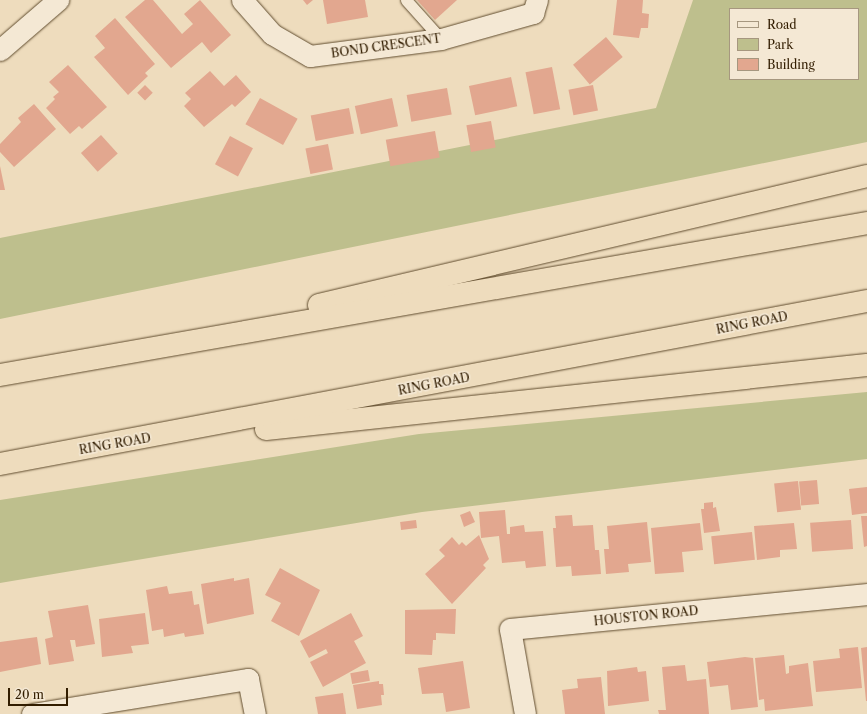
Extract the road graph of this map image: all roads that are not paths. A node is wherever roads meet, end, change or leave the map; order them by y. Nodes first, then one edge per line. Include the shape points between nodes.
1 (58, 0) edge
2 (242, 0) edge
3 (406, 0) edge
4 (537, 0) edge
5 (441, 39) junction
6 (0, 50) edge
7 (867, 176) edge
8 (867, 223) edge
9 (867, 302) edge
10 (91, 358) junction
11 (867, 365) edge
12 (0, 375) edge
13 (108, 445) junction
14 (0, 464) edge
15 (867, 594) edge
16 (32, 714) edge
17 (254, 714) edge
18 (525, 714) edge

1 - 6 street
2 - 5 street, BOND CRESCENT via 272,34 310,56
3 - 5 lane
4 - 5 street, BOND CRESCENT via 533,13
7 - 10 highway
8 - 10 highway
9 - 13 highway, RING ROAD
10 - 12 highway
11 - 13 highway
13 - 14 highway, RING ROAD
15 - 18 street, HOUSTON ROAD via 510,629
16 - 17 street via 248,679

